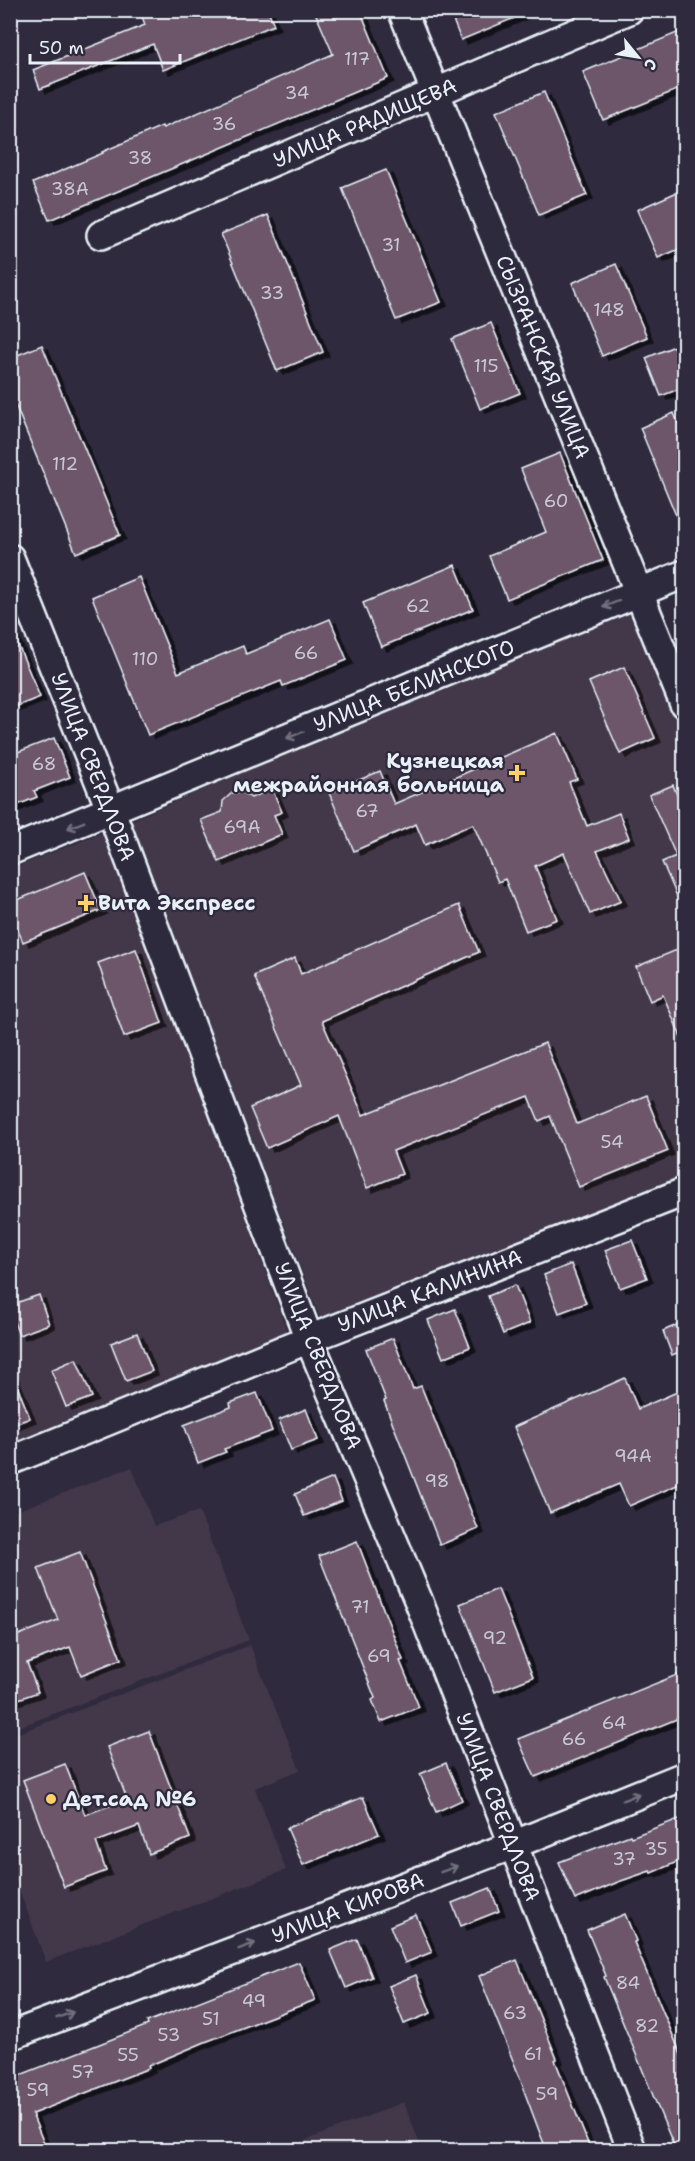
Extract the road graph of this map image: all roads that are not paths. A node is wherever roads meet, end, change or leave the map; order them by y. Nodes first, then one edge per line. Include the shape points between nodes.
1 (402, 10) edge
2 (629, 10) edge
3 (436, 94) junction
4 (101, 235) dead end
5 (10, 558) edge
6 (684, 574) edge
7 (639, 593) junction
8 (684, 704) edge
9 (111, 811) junction
10 (10, 851) edge
11 (684, 1192) edge
12 (309, 1339) junction
13 (10, 1461) edge
14 (684, 1776) edge
15 (513, 1845) junction
16 (10, 2036) edge
17 (632, 2151) edge

1 - 3 street, СЫЗРАНСКАЯ УЛИЦА
2 - 3 street, УЛИЦА РАДИЩЕВА
3 - 4 street, УЛИЦА РАДИЩЕВА
3 - 7 street, СЫЗРАНСКАЯ УЛИЦА
5 - 9 street, УЛИЦА СВЕРДЛОВА
6 - 7 street, УЛИЦА БЕЛИНСКОГО
7 - 8 street, СЫЗРАНСКАЯ УЛИЦА
7 -> 9 street, УЛИЦА БЕЛИНСКОГО
9 -> 10 street, УЛИЦА БЕЛИНСКОГО
9 - 12 street, УЛИЦА СВЕРДЛОВА
11 - 12 street, УЛИЦА КАЛИНИНА
12 - 13 street, УЛИЦА КАЛИНИНА
12 - 15 street, УЛИЦА СВЕРДЛОВА via 419,1602
15 -> 14 street, УЛИЦА КИРОВА
16 -> 15 street, УЛИЦА КИРОВА
15 - 17 street, УЛИЦА СВЕРДЛОВА

